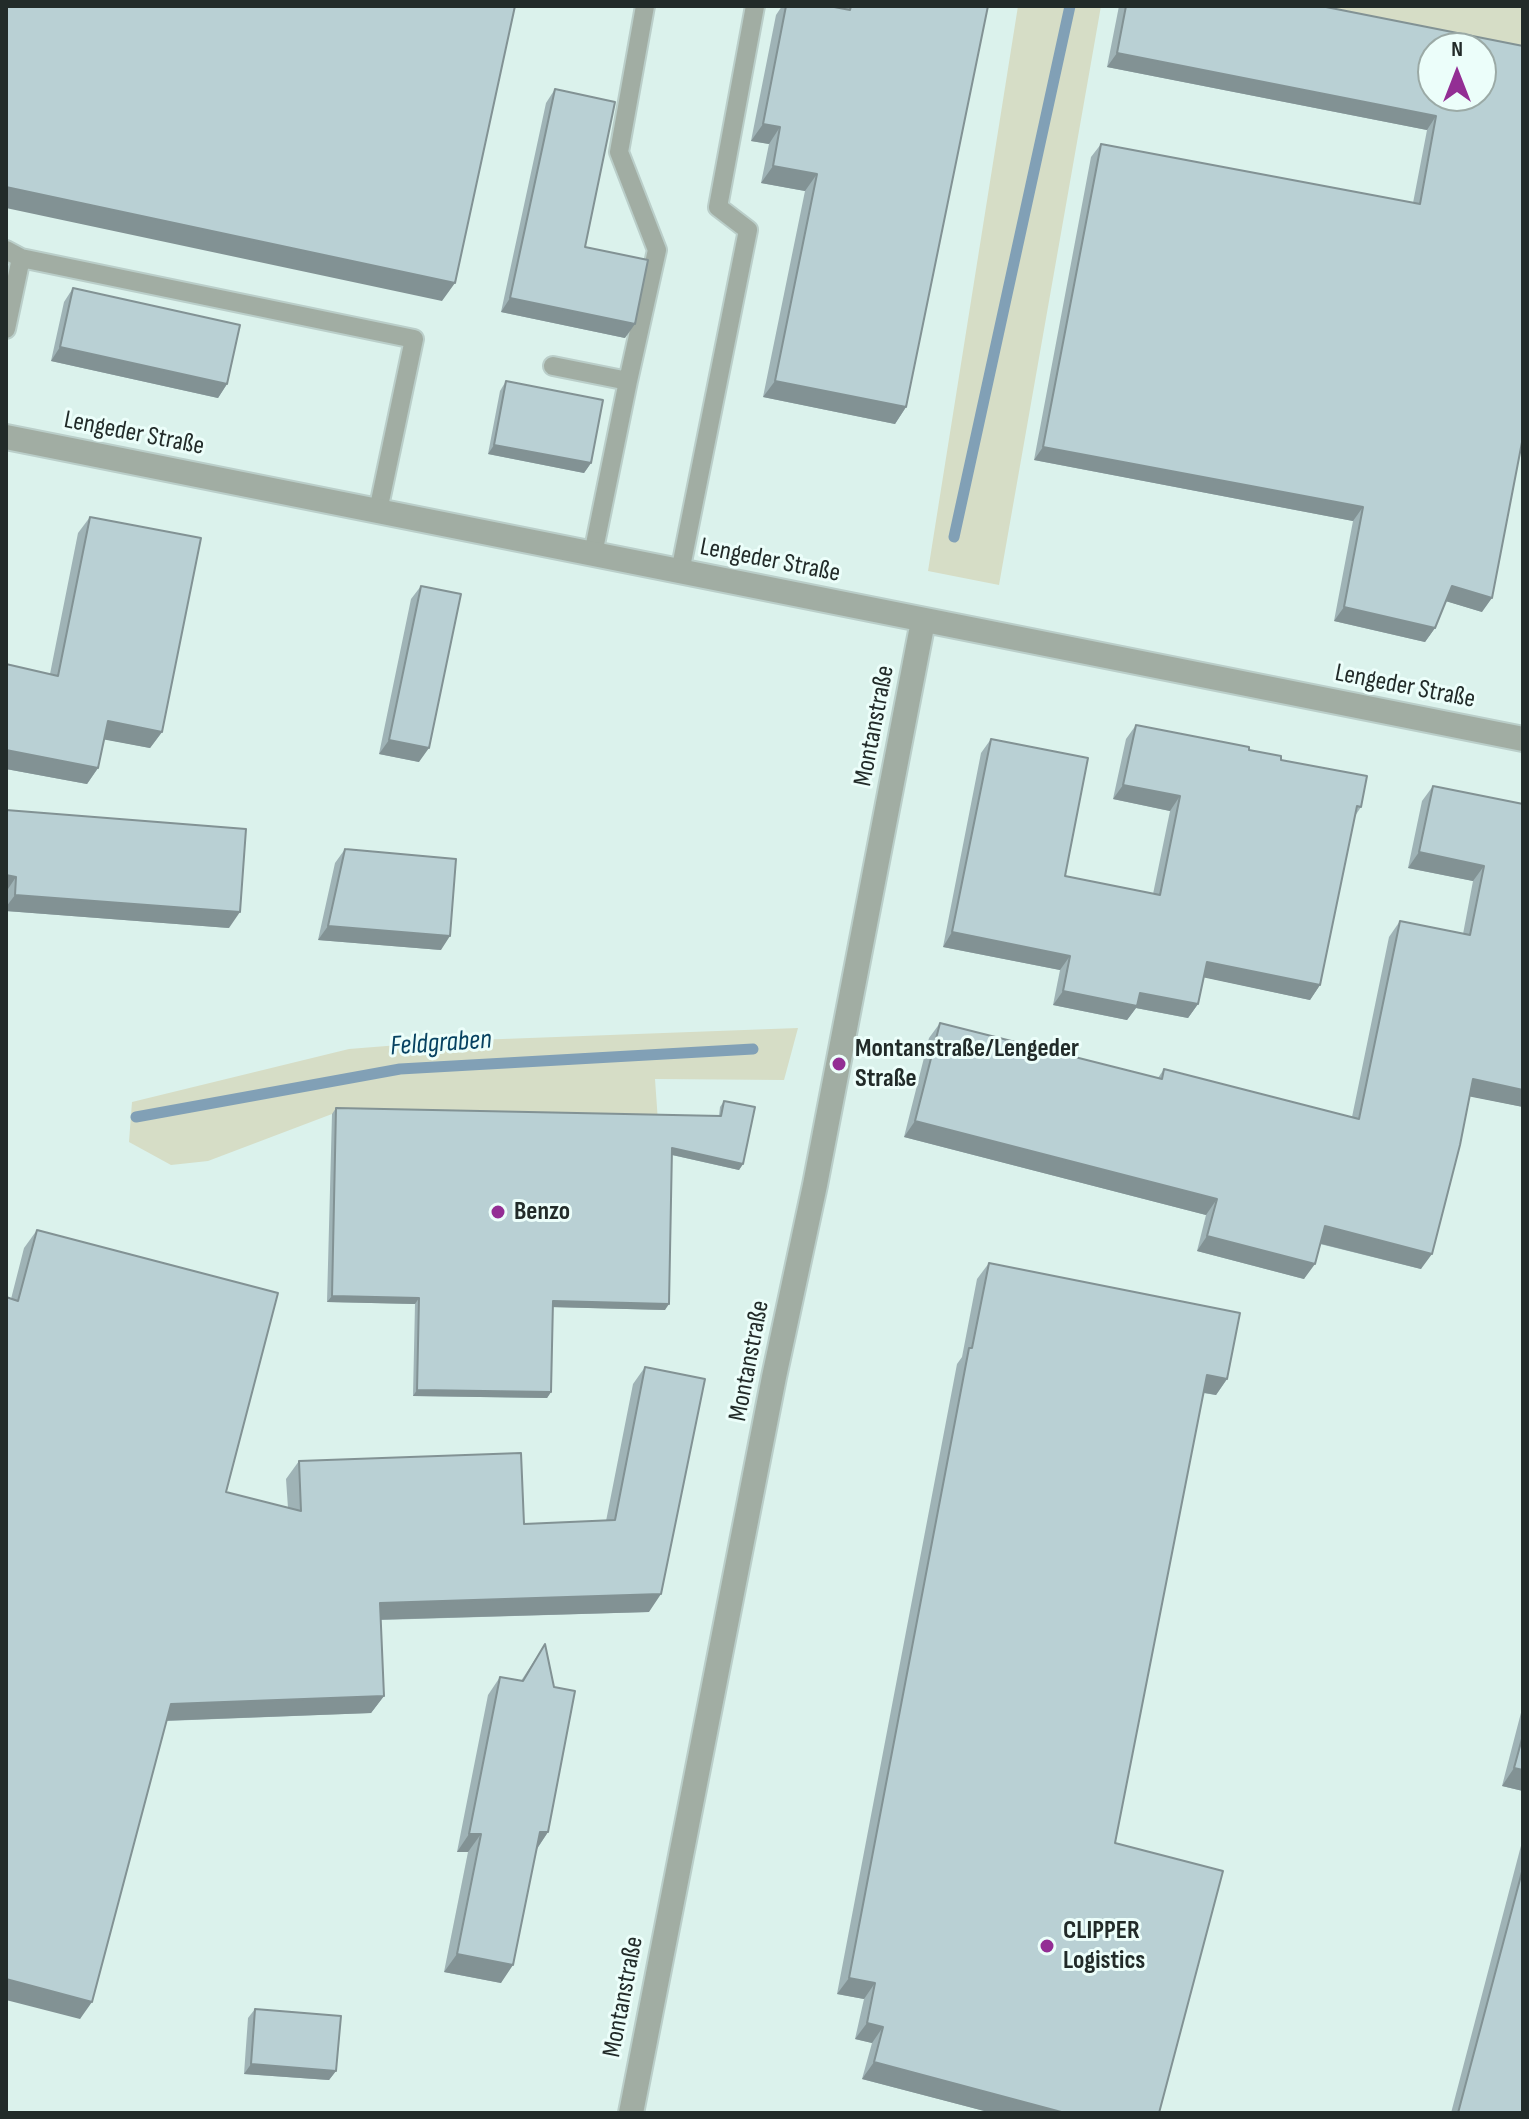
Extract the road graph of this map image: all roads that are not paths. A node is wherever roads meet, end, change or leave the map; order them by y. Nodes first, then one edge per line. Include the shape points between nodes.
1 (645, 6) edge
2 (755, 6) edge
3 (13, 254) edge
4 (6, 329) edge
5 (553, 366) dead end
6 (628, 381) junction
7 (6, 437) edge
8 (378, 511) junction
9 (593, 554) junction
10 (680, 572) junction
11 (923, 621) junction
12 (1523, 739) edge
13 (631, 2113) edge

1 - 6 lane via 619,152 657,250
2 - 10 lane via 718,207 748,230
3 - 4 lane
3 - 8 lane via 414,339
5 - 6 lane
6 - 9 lane
7 - 8 street, Lengeder Straße
8 - 9 street, Lengeder Straße
9 - 10 street, Lengeder Straße
10 - 11 street, Lengeder Straße
11 - 12 street, Lengeder Straße
11 - 13 street, Montanstraße

